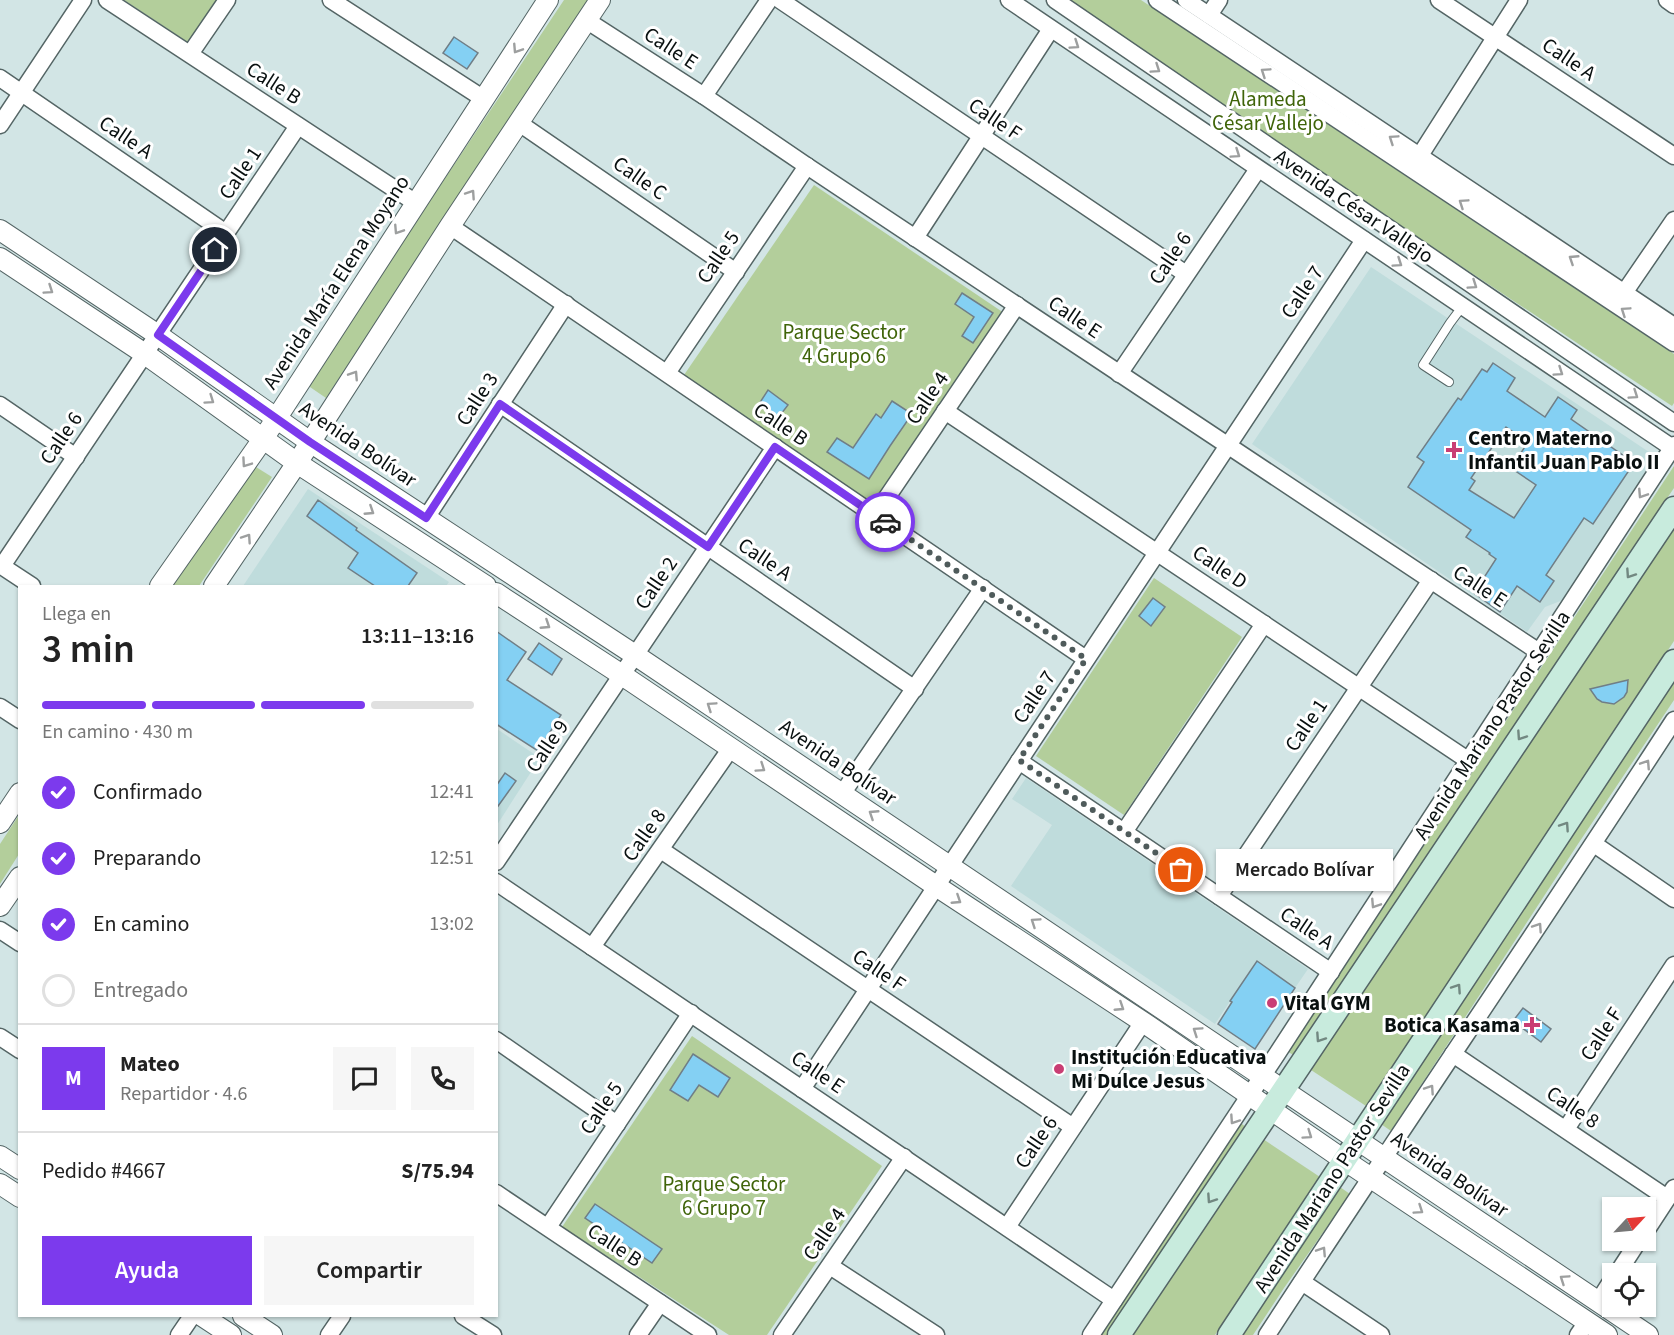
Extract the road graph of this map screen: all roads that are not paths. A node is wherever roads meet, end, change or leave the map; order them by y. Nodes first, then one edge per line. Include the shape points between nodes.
1 (83, 0) edge
2 (107, 0) edge
3 (226, 0) edge
4 (331, 0) edge
5 (548, 0) edge
6 (600, 0) edge
7 (770, 0) edge
8 (780, 0) edge
9 (1009, 0) edge
10 (1056, 0) edge
11 (1157, 0) edge
12 (1186, 0) edge
13 (1220, 0) edge
14 (1439, 0) edge
15 (1519, 0) edge
16 (1667, 0) edge
17 (1674, 5) edge
18 (1209, 15) junction
19 (586, 20) junction
20 (1051, 28) junction
21 (1495, 37) junction
22 (190, 54) junction
23 (0, 78) edge
24 (22, 93) junction
25 (704, 96) junction
26 (484, 99) junction
27 (519, 123) junction
28 (0, 125) edge
29 (298, 126) junction
30 (981, 137) junction
31 (1674, 156) edge
32 (1419, 157) junction
33 (807, 166) junction
34 (1258, 169) junction
35 (416, 203) junction
36 (1674, 220) edge
37 (450, 226) junction
38 (0, 231) edge
39 (226, 233) junction
40 (915, 238) junction
41 (1364, 240) junction
42 (0, 258) edge
43 (736, 272) junction
44 (1186, 274) junction
45 (1624, 293) junction
46 (566, 304) junction
47 (1017, 306) junction
48 (1462, 307) junction
49 (1674, 326) edge
50 (158, 335) junction
51 (1674, 343) edge
52 (145, 354) junction
53 (667, 373) junction
54 (1119, 374) junction
55 (1449, 382) dead end
56 (500, 404) junction
57 (0, 405) edge
58 (945, 411) junction
59 (276, 418) junction
60 (1674, 423) edge
61 (263, 439) junction
62 (310, 442) junction
63 (1228, 445) junction
64 (775, 447) junction
65 (1673, 447) edge
66 (76, 457) junction
67 (297, 463) junction
68 (1674, 508) edge
69 (875, 515) junction
70 (426, 518) junction
71 (708, 547) junction
72 (1157, 552) junction
73 (1, 565) edge
74 (1431, 580) junction
75 (31, 585) edge
76 (161, 585) edge
77 (215, 585) edge
78 (484, 585) edge
79 (983, 588) junction
80 (498, 594) edge
81 (1264, 624) junction
82 (1539, 652) junction
83 (635, 655) junction
84 (1086, 659) junction
85 (1674, 661) edge
86 (622, 675) junction
87 (1359, 688) junction
88 (915, 689) junction
89 (0, 706) edge
90 (18, 719) edge
91 (1674, 720) edge
92 (731, 748) junction
93 (1019, 760) junction
94 (1469, 761) junction
95 (842, 794) junction
96 (18, 796) edge
97 (0, 823) edge
98 (1124, 832) junction
99 (1594, 844) junction
100 (661, 850) junction
101 (498, 859) edge
102 (950, 865) junction
103 (18, 880) edge
104 (498, 883) edge
105 (936, 886) junction
106 (1218, 896) junction
107 (1674, 898) edge
108 (0, 906) edge
109 (0, 930) edge
110 (18, 942) edge
111 (592, 947) junction
112 (1674, 965) edge
113 (1331, 972) junction
114 (867, 990) junction
115 (691, 1013) junction
116 (1143, 1022) junction
117 (0, 1037) edge
118 (498, 1041) edge
119 (18, 1049) edge
120 (1453, 1054) junction
121 (1263, 1076) junction
122 (802, 1089) junction
123 (1284, 1091) junction
124 (1250, 1095) junction
125 (1271, 1110) junction
126 (617, 1124) junction
127 (1073, 1127) junction
128 (1566, 1129) junction
129 (1357, 1140) junction
130 (0, 1156) edge
131 (904, 1157) junction
132 (1383, 1158) junction
133 (1344, 1160) junction
134 (18, 1168) edge
135 (1370, 1177) junction
136 (0, 1184) edge
137 (1671, 1193) edge
138 (498, 1194) edge
139 (18, 1196) edge
140 (1656, 1215) edge
141 (548, 1227) junction
142 (1007, 1227) junction
143 (830, 1266) junction
144 (1302, 1282) junction
145 (1602, 1296) edge
146 (1114, 1300) junction
147 (1598, 1302) junction
148 (660, 1303) junction
149 (191, 1317) edge
150 (204, 1317) edge
151 (245, 1317) edge
152 (341, 1317) edge
153 (465, 1317) edge
154 (1582, 1328) edge
155 (179, 1335) edge
156 (231, 1335) edge
157 (272, 1335) edge
158 (329, 1335) edge
159 (492, 1335) edge
160 (638, 1335) edge
161 (708, 1335) edge
162 (782, 1335) edge
163 (936, 1335) edge
164 (1091, 1335) edge
165 (1119, 1335) edge
166 (1229, 1335) edge
167 (1267, 1335) edge
168 (1381, 1335) edge
169 (1606, 1335) edge
170 (1648, 1335) edge

1 - 24 street
2 - 22 street, Calle B
3 - 22 street
4 - 26 street
5 -> 26 street, Avenida María Elena Moyano
6 - 19 street
7 - 25 street
8 - 30 street, Calle F
9 - 20 street, Avenida César Vallejo
10 -> 60 street, Avenida César Vallejo
51 -> 11 street
12 - 18 street
13 - 18 street
14 - 21 street, Calle A
15 - 21 street
16 - 17 street
32 -> 18 street
19 - 25 street, Calle E
19 - 27 street
20 - 30 street
20 -> 34 street, Avenida César Vallejo
21 - 31 street, Calle A
21 - 32 street
22 - 29 street, Calle B
23 - 24 street, Calle A
24 - 28 street
24 - 39 street, Calle A
25 - 33 street, Calle E
26 - 35 street, Avenida María Elena Moyano
37 -> 27 street
27 - 43 street, Calle C
29 - 35 street, Calle B
29 - 39 street, Calle 1
30 - 40 street
30 - 44 street, Calle F
45 -> 32 street
33 - 40 street, Calle E
33 - 43 street, Calle 5
34 - 41 street, Avenida César Vallejo
34 - 44 street, Calle 6
35 -> 59 street, Avenida María Elena Moyano
36 - 45 street
37 - 46 street, Calle B
62 -> 37 street
38 - 50 street, Avenida Bolívar
39 - 50 street, Calle 1
40 - 47 street, Calle E
41 -> 48 street, Avenida César Vallejo
41 - 63 street, Calle 7
42 -> 52 street
43 - 53 street, Calle 5
44 - 54 street, Calle 6
45 - 49 street
46 - 53 street, Calle B
46 - 56 street, Calle 3
47 - 54 street, Calle E
47 - 58 street, Calle 4
48 - 55 lane via 1423,365
48 -> 65 street, Avenida César Vallejo
50 - 52 street, Calle 6
50 - 59 street, Avenida Bolívar
52 -> 61 street
52 - 66 street, Calle 6
53 - 64 street, Calle B
54 - 63 street, Calle E
56 - 70 street, Calle 3
56 - 71 street, Calle A
57 - 66 street
58 - 69 street, Calle 4
58 - 72 street, Calle D
59 - 61 street, Avenida María Elena Moyano
59 - 62 street, Avenida Bolívar
61 - 67 street
61 -> 76 street, Avenida María Elena Moyano
62 - 67 street
62 - 70 street, Avenida Bolívar
63 - 72 street, Calle 7
63 - 74 street, Calle E
64 - 69 street, Calle B
64 - 71 street, Calle 2
65 -> 82 street, Avenida Mariano Pastor Sevilla
66 - 73 street, Calle 6
77 -> 67 street
67 -> 78 street
68 -> 123 main road, Avenida Mariano Pastor Sevilla
69 - 79 street, Calle B
70 - 83 street, Avenida Bolívar
71 - 83 street, Calle 2
71 - 88 street, Calle A
72 - 81 street, Calle D
72 - 84 street, Calle 7
73 - 75 street
74 - 82 street, Calle E
74 - 87 street, Calle 1
79 - 84 street, Calle B
79 - 88 street
80 -> 86 street
81 - 87 street, Calle D
81 - 98 street
82 - 94 street, Avenida Mariano Pastor Sevilla
83 - 86 street, Calle 9
95 -> 83 street, Avenida Bolívar
84 - 93 street, Calle 7
129 -> 85 main road, Avenida Mariano Pastor Sevilla
86 - 92 street
86 - 101 street, Calle 9
87 - 94 street, Calle D
87 - 106 street, Calle 1
88 - 95 street
89 - 90 street
99 -> 91 street, Avenida Mariano Pastor Sevilla
92 - 100 street, Calle 8
92 -> 105 street
93 - 98 street, Calle A
93 - 102 street, Calle 7
94 -> 113 street, Avenida Mariano Pastor Sevilla
102 -> 95 street, Avenida Bolívar
96 - 97 street
98 - 106 street, Calle A
99 - 107 street
120 -> 99 street, Avenida Mariano Pastor Sevilla
100 - 111 street, Calle 8
100 - 114 street, Calle F
102 - 105 street, Calle 7
121 -> 102 street, Avenida Bolívar
103 - 108 street
104 - 111 street, Calle E
105 - 114 street, Calle 7
105 -> 116 street
106 - 113 street, Calle A
109 - 110 street
111 - 115 street, Calle E
112 - 128 street, Calle F
113 - 121 street, Avenida Mariano Pastor Sevilla
114 - 122 street, Calle 7
114 - 127 street, Calle F
115 - 122 street, Calle E
115 - 126 street, Calle 5
116 - 124 street
116 - 127 street, Calle 6
117 - 119 street
118 - 126 street
120 - 128 street, Calle 8
132 -> 120 street, Avenida Mariano Pastor Sevilla
121 - 123 street, Avenida Bolívar
121 - 124 street, Avenida Mariano Pastor Sevilla
122 - 131 street, Calle E
123 - 125 main road, Avenida Mariano Pastor Sevilla
123 - 129 street, Avenida Bolívar
124 - 125 street
124 -> 146 street, Avenida Mariano Pastor Sevilla
125 -> 133 street
125 -> 165 main road, Avenida Mariano Pastor Sevilla
126 - 141 street, Calle 5
127 - 142 street, Calle 6
128 - 137 street, Calle 8
129 - 132 street, Avenida Bolívar
129 - 133 main road, Avenida Mariano Pastor Sevilla
130 - 134 street
131 - 142 street, Calle E
131 - 143 street, Calle 4
132 - 135 street, Avenida Mariano Pastor Sevilla
147 -> 132 street, Avenida Bolívar
133 - 135 street
133 - 166 main road, Avenida Mariano Pastor Sevilla
144 -> 135 street, Avenida Mariano Pastor Sevilla
135 -> 154 street
136 - 139 street
137 - 140 street
138 - 141 street, Calle B
141 - 148 street, Calle B
142 - 146 street, Calle E
143 - 162 street, Calle 4
143 - 163 street
144 - 167 street, Avenida Mariano Pastor Sevilla
144 - 168 street
145 - 147 street
146 - 164 street, Avenida Mariano Pastor Sevilla
147 - 170 street, Avenida Bolívar
148 - 160 street
148 - 161 street, Calle B
149 - 155 street
150 - 156 street
151 - 157 street
152 - 158 street
153 - 159 street
154 - 169 street

